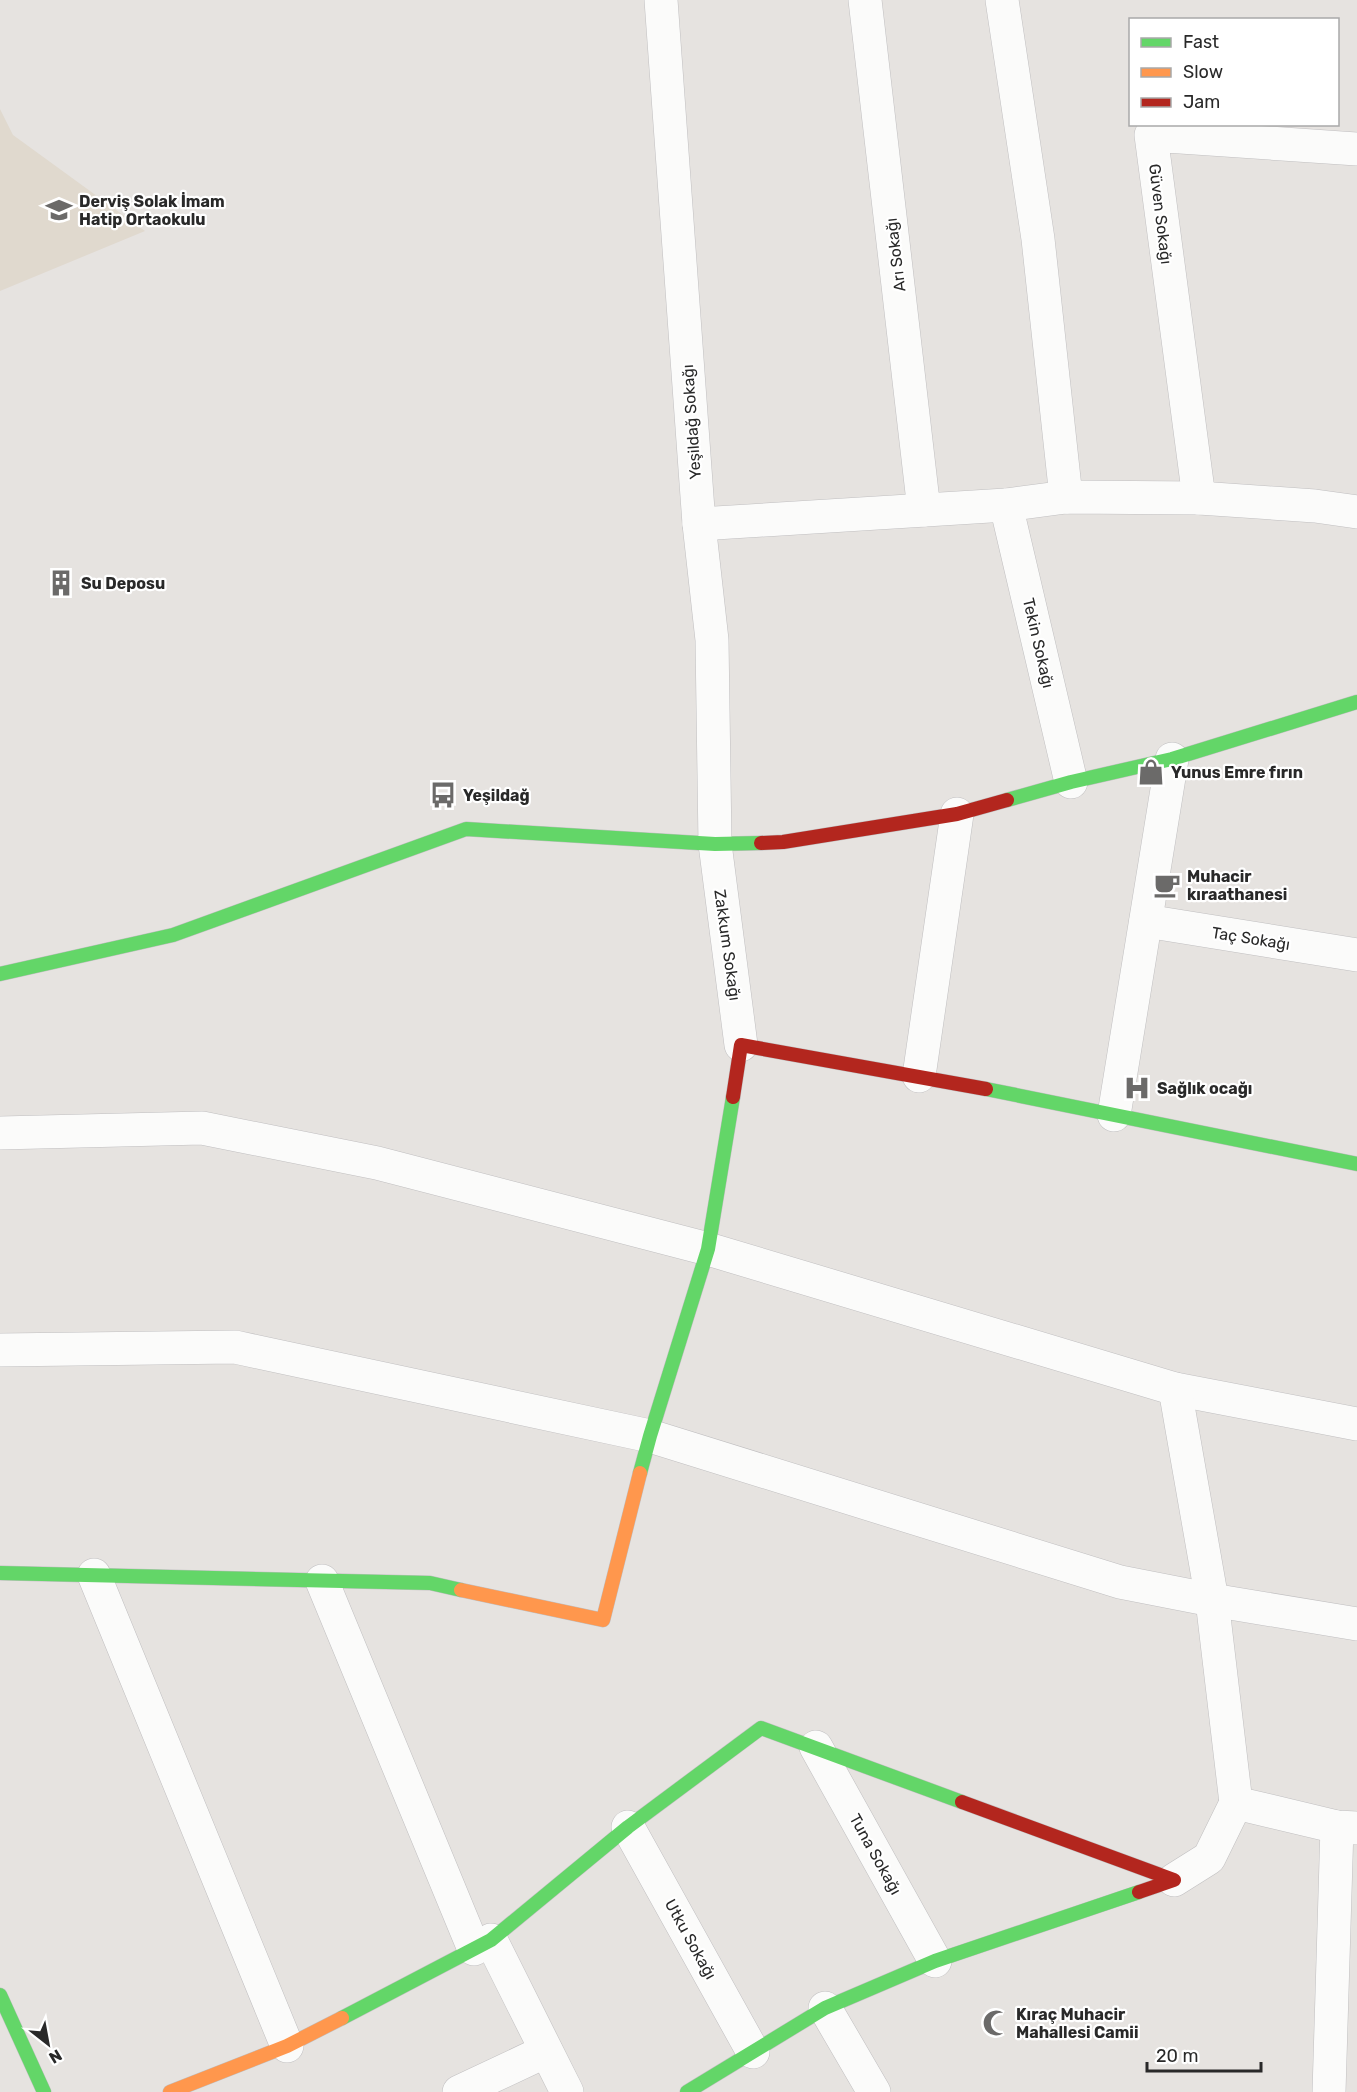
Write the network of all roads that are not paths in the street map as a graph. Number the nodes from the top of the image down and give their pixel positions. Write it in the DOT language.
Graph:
graph roads {
  1 [pos="661,0"];
  2 [pos="865,0"];
  3 [pos="1002,0"];
  4 [pos="1357,148"];
  5 [pos="1066,498"];
  6 [pos="1199,498"];
  7 [pos="1006,505"];
  8 [pos="924,510"];
  9 [pos="1357,512"];
  10 [pos="699,524"];
  11 [pos="1357,702"];
  12 [pos="1172,759"];
  13 [pos="1071,782"];
  14 [pos="957,814"];
  15 [pos="715,844"];
  16 [pos="1146,921"];
  17 [pos="1357,955"];
  18 [pos="0,974"];
  19 [pos="741,1045"];
  20 [pos="919,1076"];
  21 [pos="1114,1115"];
  22 [pos="0,1133"];
  23 [pos="1357,1164"];
  24 [pos="708,1249"];
  25 [pos="0,1350"];
  26 [pos="1175,1389"];
  27 [pos="1357,1424"];
  28 [pos="650,1436"];
  29 [pos="0,1573"];
  30 [pos="94,1575"];
  31 [pos="322,1581"];
  32 [pos="1212,1600"];
  33 [pos="1357,1624"];
  34 [pos="816,1747"];
  35 [pos="1236,1803"];
  36 [pos="628,1827"];
  37 [pos="1347,1827"];
  38 [pos="1174,1880"];
  39 [pos="482,1945"];
  40 [pos="936,1961"];
  41 [pos="0,1995"];
  42 [pos="825,2008"];
  43 [pos="287,2046"];
  44 [pos="546,2051"];
  45 [pos="753,2052"];
  46 [pos="44,2092"];
  47 [pos="170,2092"];
  48 [pos="459,2092"];
  49 [pos="567,2092"];
  50 [pos="687,2092"];
  51 [pos="874,2092"];
  52 [pos="1329,2092"];
  1 -- 10 [label="street, Yeşildağ Sokağı"];
  2 -- 8 [label="street, Arı Sokağı"];
  3 -- 5 [label="street"];
  4 -- 6 [label="street, Güven Sokağı"];
  5 -- 6 [label="street"];
  5 -- 7 [label="street"];
  6 -- 9 [label="street"];
  7 -- 8 [label="street"];
  7 -- 13 [label="street, Tekin Sokağı"];
  8 -- 10 [label="street"];
  10 -- 15 [label="street, Yeşildağ Sokağı"];
  11 -- 12 [label="street"];
  12 -- 13 [label="street"];
  12 -- 16 [label="street"];
  13 -- 14 [label="street"];
  14 -- 15 [label="street"];
  14 -- 20 [label="street"];
  15 -- 18 [label="street"];
  15 -- 19 [label="street, Zakkum Sokağı"];
  16 -- 17 [label="street, Taç Sokağı"];
  16 -- 21 [label="street"];
  19 -- 20 [label="street"];
  19 -- 24 [label="street"];
  20 -- 21 [label="street"];
  21 -- 23 [label="street"];
  22 -- 24 [label="street"];
  24 -- 26 [label="street"];
  24 -- 28 [label="street"];
  25 -- 28 [label="street"];
  26 -- 27 [label="street"];
  26 -- 32 [label="street"];
  28 -- 31 [label="street"];
  28 -- 32 [label="street"];
  29 -- 30 [label="street"];
  30 -- 31 [label="street"];
  30 -- 43 [label="street"];
  31 -- 39 [label="street"];
  32 -- 33 [label="street"];
  32 -- 35 [label="street"];
  34 -- 36 [label="street"];
  34 -- 38 [label="street"];
  34 -- 40 [label="street, Tuna Sokağı"];
  35 -- 37 [label="street"];
  35 -- 38 [label="street"];
  36 -- 39 [label="street"];
  36 -- 45 [label="street, Utku Sokağı"];
  37 -- 52 [label="street"];
  38 -- 40 [label="street"];
  39 -- 43 [label="street"];
  39 -- 44 [label="street"];
  40 -- 42 [label="street"];
  41 -- 46 [label="street"];
  42 -- 45 [label="street"];
  42 -- 51 [label="street"];
  43 -- 47 [label="street"];
  44 -- 48 [label="street"];
  44 -- 49 [label="street"];
  45 -- 50 [label="street"];
}
